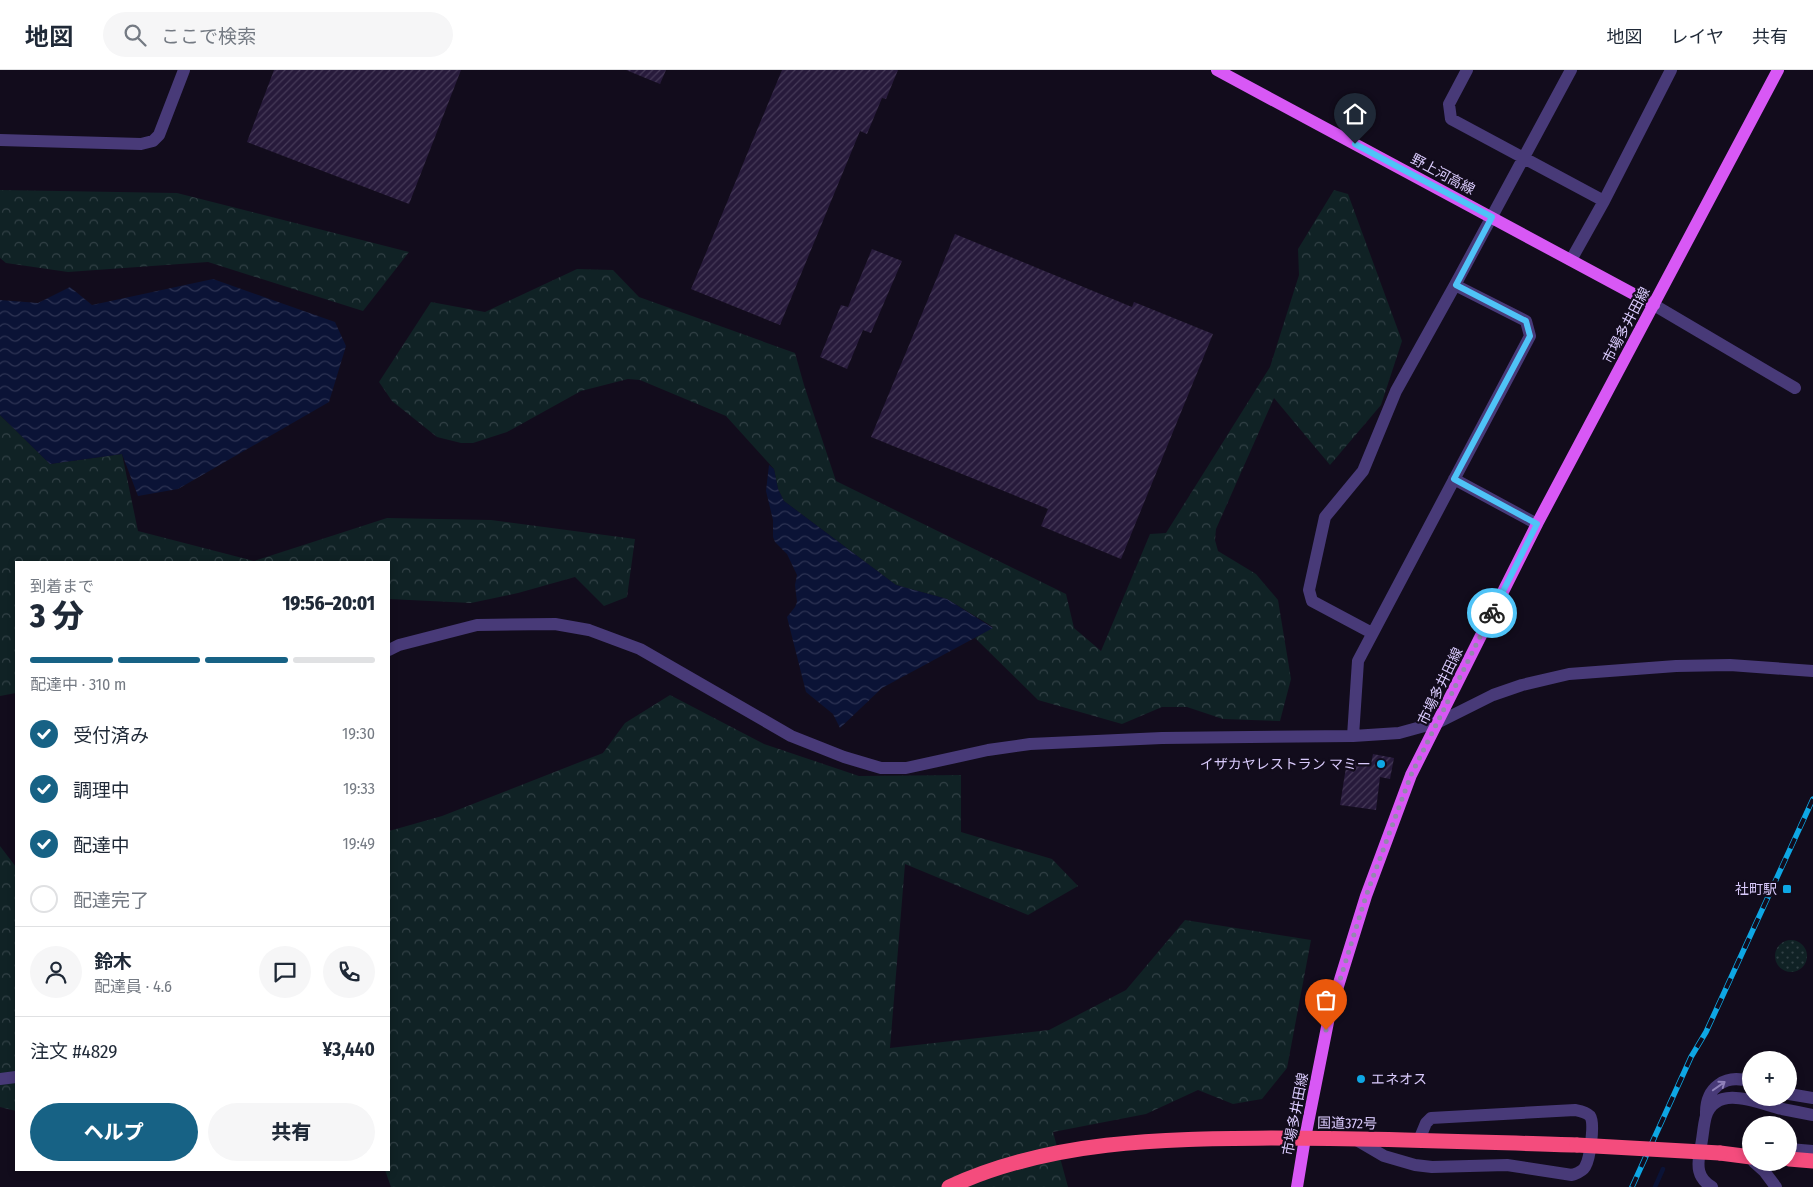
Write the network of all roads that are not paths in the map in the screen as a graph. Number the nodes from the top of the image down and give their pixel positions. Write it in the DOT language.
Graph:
graph roads {
  1 [pos="184,70"];
  2 [pos="1218,70"];
  3 [pos="1467,70"];
  4 [pos="1571,70"];
  5 [pos="1671,70"];
  6 [pos="1778,70"];
  7 [pos="0,140"];
  8 [pos="1524,158"];
  9 [pos="1604,201"];
  10 [pos="1492,217"];
  11 [pos="1571,260"];
  12 [pos="1456,285"];
  13 [pos="1654,305"];
  14 [pos="1795,388"];
  15 [pos="1454,479"];
  16 [pos="1537,524"];
  17 [pos="1372,633"];
  18 [pos="390,649"];
  19 [pos="1813,671"];
  20 [pos="1439,722"];
  21 [pos="1353,736"];
  22 [pos="15,1077"];
  23 [pos="0,1079"];
  24 [pos="1742,1079"];
  25 [pos="1797,1095"];
  26 [pos="1813,1098"];
  27 [pos="1706,1115"];
  28 [pos="1813,1115"];
  29 [pos="1305,1138"];
  30 [pos="1354,1139"];
  31 [pos="1418,1140"];
  32 [pos="1797,1150"];
  33 [pos="1813,1151"];
  34 [pos="1742,1157"];
  35 [pos="1797,1160"];
  36 [pos="1813,1161"];
  37 [pos="1764,1171"];
  38 [pos="1708,1186"];
  39 [pos="1776,1186"];
  40 [pos="948,1187"];
  41 [pos="1297,1187"];
  1 -- 7 [label="street"];
  2 -- 10 [label="main road, 野上河高線"];
  3 -- 8 [label="street"];
  4 -- 8 [label="street"];
  5 -- 9 [label="street"];
  6 -- 13 [label="main road, 市場多井田線"];
  8 -- 9 [label="street"];
  8 -- 10 [label="street"];
  9 -- 11 [label="street"];
  10 -- 11 [label="main road, 野上河高線"];
  10 -- 12 [label="street"];
  11 -- 13 [label="main road, 野上河高線"];
  12 -- 15 [label="street"];
  12 -- 17 [label="street"];
  13 -- 14 [label="street"];
  13 -- 16 [label="main road, 市場多井田線"];
  15 -- 16 [label="street"];
  15 -- 17 [label="street"];
  16 -- 20 [label="main road, 市場多井田線"];
  17 -- 21 [label="street"];
  18 -- 21 [label="street"];
  19 -- 20 [label="street"];
  20 -- 21 [label="street"];
  20 -- 29 [label="main road, 市場多井田線"];
  22 -- 23 [label="street"];
  27 -- 24 [label="street, one-way"];
  25 -- 26 [label="street"];
  27 -- 28 [label="street"];
  27 -- 38 [label="street"];
  29 -- 30 [label="highway, 国道372号"];
  29 -- 40 [label="highway, 国道372号"];
  29 -- 41 [label="main road, 市場多井田線"];
  30 -- 31 [label="highway, 国道372号"];
  30 -- 31 [label="street"];
  31 -- 34 [label="highway, 国道372号, bridge"];
  32 -- 33 [label="street"];
  35 -- 36 [label="highway"];
  37 -- 39 [label="street"];
}
